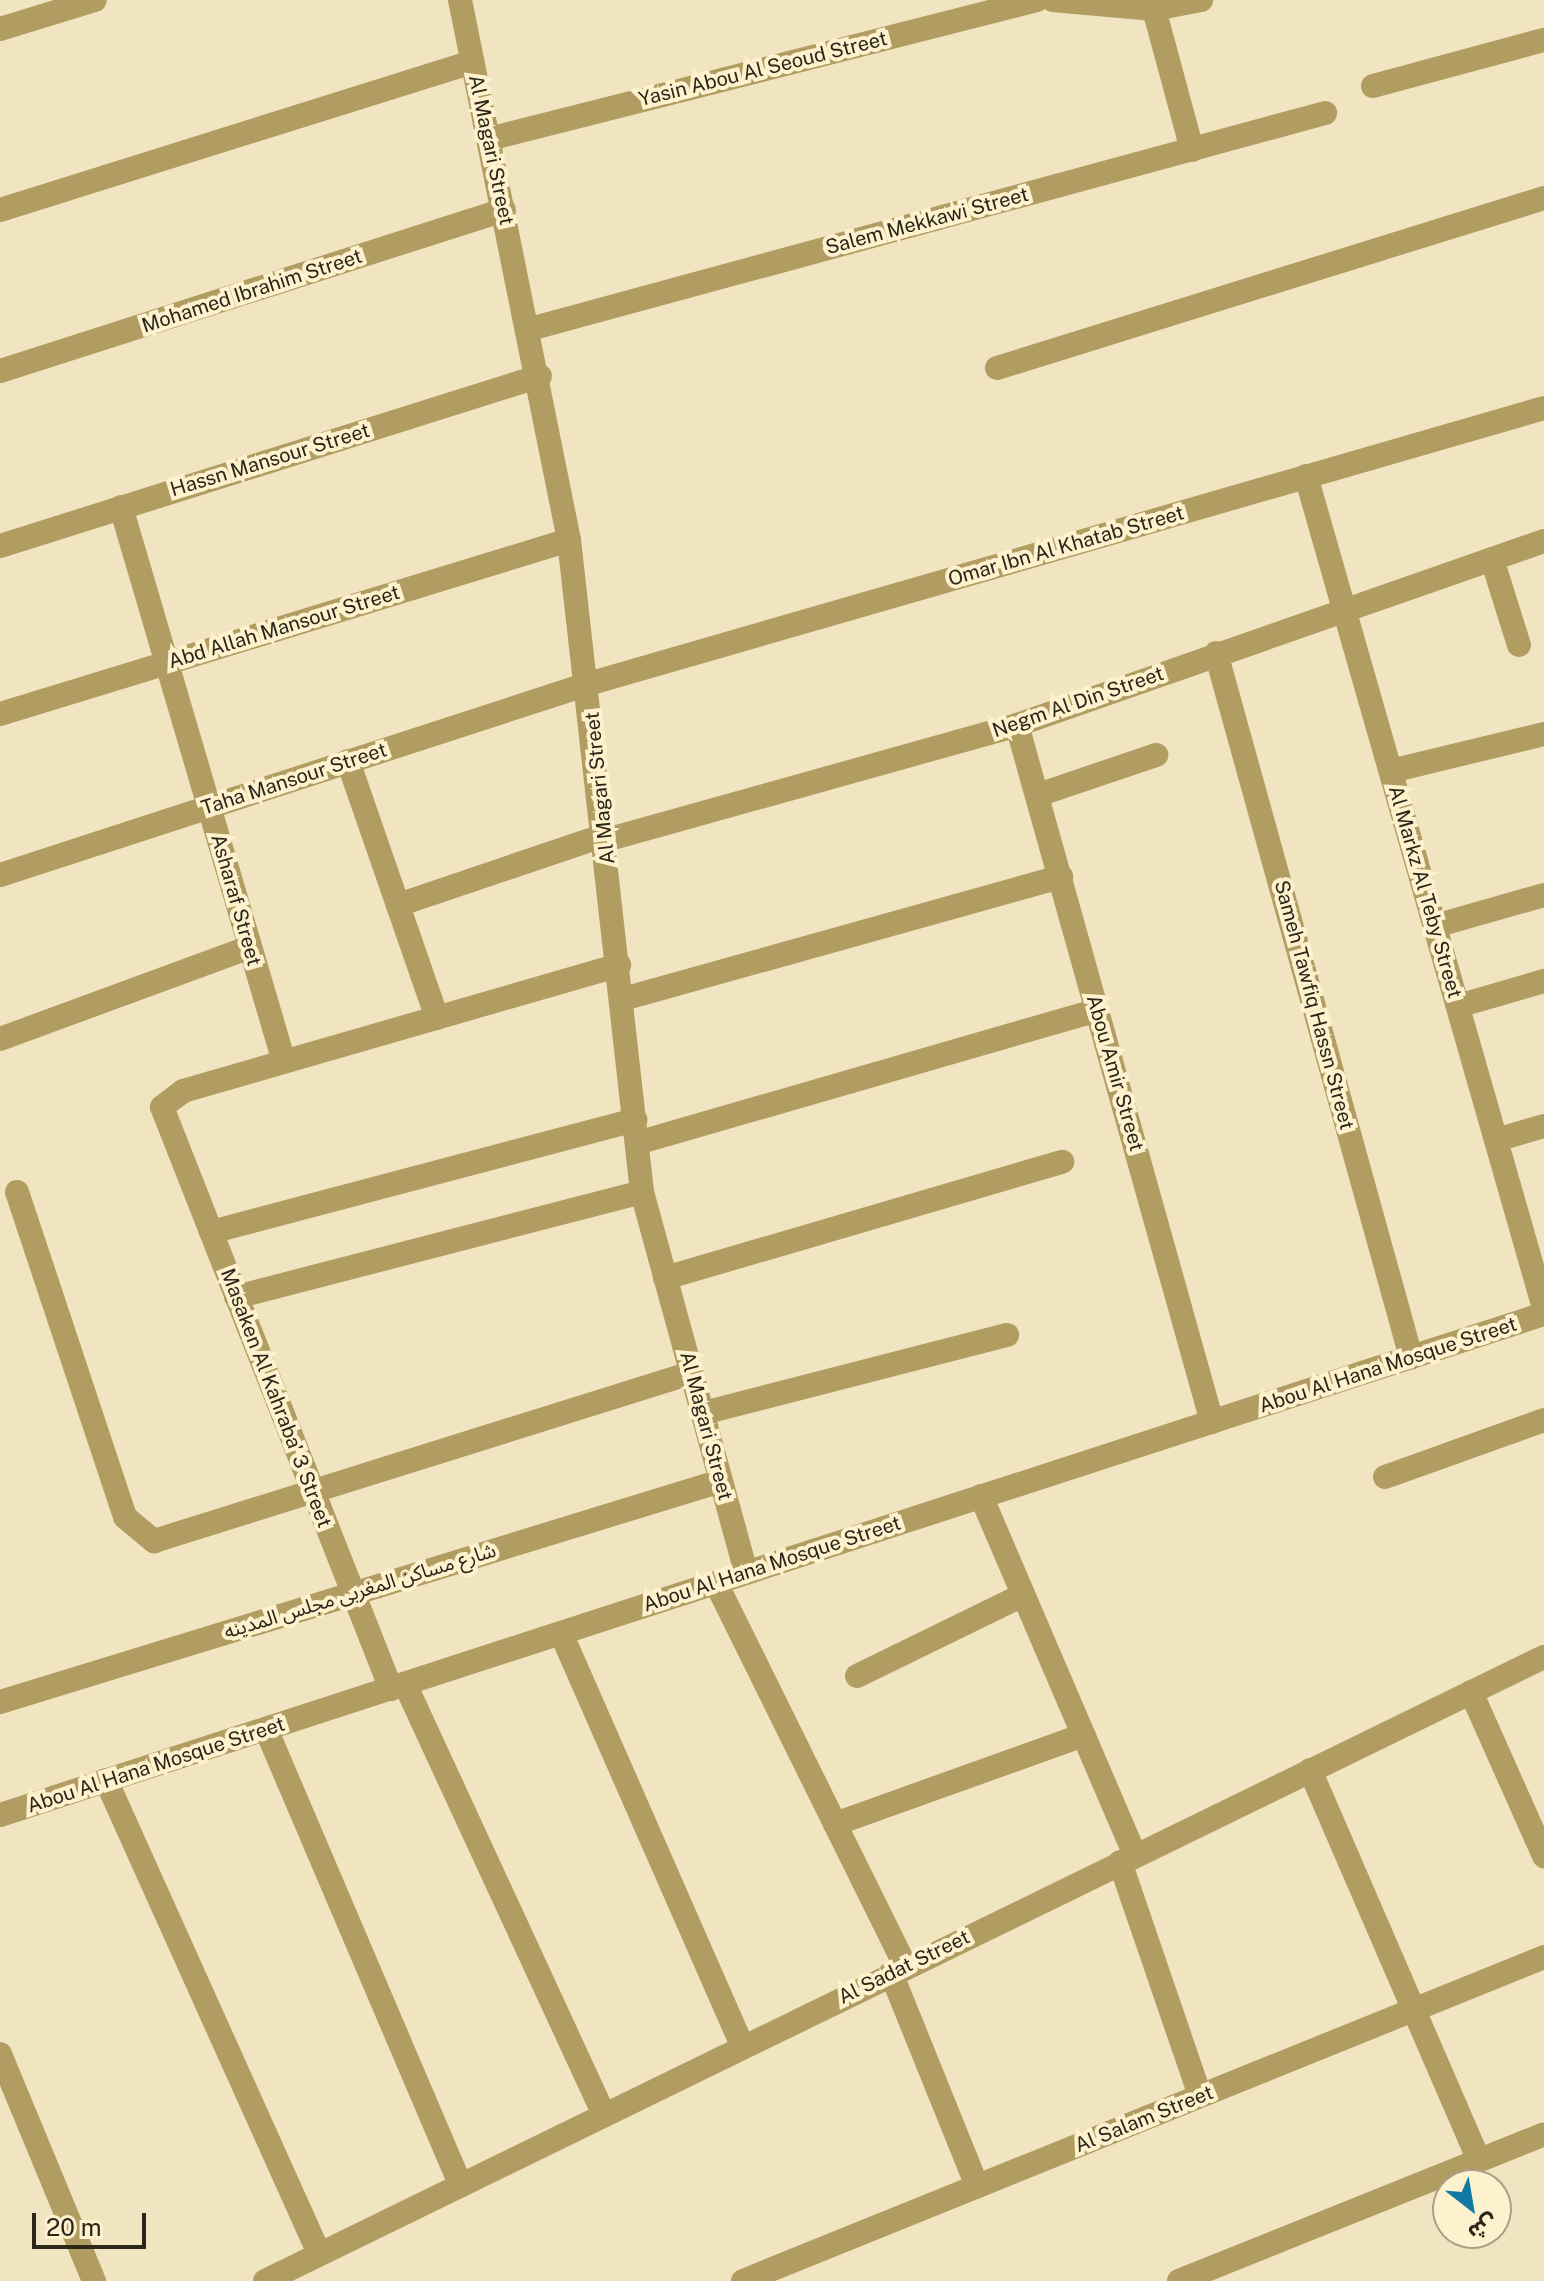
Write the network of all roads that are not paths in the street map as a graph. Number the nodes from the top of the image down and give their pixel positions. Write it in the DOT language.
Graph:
graph roads {
  1 [pos="95,0"];
  2 [pos="460,0"];
  3 [pos="1037,0"];
  4 [pos="1053,0"];
  5 [pos="1201,0"];
  6 [pos="1154,9"];
  7 [pos="0,29"];
  8 [pos="1544,40"];
  9 [pos="472,62"];
  10 [pos="1373,86"];
  11 [pos="1325,113"];
  12 [pos="489,139"];
  13 [pos="1192,150"];
  14 [pos="1544,198"];
  15 [pos="0,210"];
  16 [pos="504,210"];
  17 [pos="530,329"];
  18 [pos="997,368"];
  19 [pos="0,371"];
  20 [pos="540,376"];
  21 [pos="1544,408"];
  22 [pos="1306,476"];
  23 [pos="121,507"];
  24 [pos="569,540"];
  25 [pos="1544,541"];
  26 [pos="0,546"];
  27 [pos="1492,559"];
  28 [pos="1344,607"];
  29 [pos="1519,645"];
  30 [pos="1216,653"];
  31 [pos="167,663"];
  32 [pos="588,684"];
  33 [pos="0,714"];
  34 [pos="1017,725"];
  35 [pos="1544,734"];
  36 [pos="1156,755"];
  37 [pos="348,761"];
  38 [pos="1391,771"];
  39 [pos="1038,795"];
  40 [pos="209,807"];
  41 [pos="605,838"];
  42 [pos="0,875"];
  43 [pos="1061,877"];
  44 [pos="1544,895"];
  45 [pos="398,905"];
  46 [pos="1435,926"];
  47 [pos="250,947"];
  48 [pos="619,965"];
  49 [pos="1544,981"];
  50 [pos="623,999"];
  51 [pos="1458,1006"];
  52 [pos="1097,1010"];
  53 [pos="437,1018"];
  54 [pos="0,1039"];
  55 [pos="284,1062"];
  56 [pos="1544,1126"];
  57 [pos="636,1131"];
  58 [pos="1496,1140"];
  59 [pos="1062,1162"];
  60 [pos="17,1192"];
  61 [pos="642,1192"];
  62 [pos="211,1232"];
  63 [pos="665,1278"];
  64 [pos="236,1297"];
  65 [pos="1544,1308"];
  66 [pos="1544,1314"];
  67 [pos="1007,1335"];
  68 [pos="1411,1357"];
  69 [pos="691,1373"];
  70 [pos="703,1413"];
  71 [pos="1544,1420"];
  72 [pos="1212,1422"];
  73 [pos="1385,1477"];
  74 [pos="721,1481"];
  75 [pos="313,1492"];
  76 [pos="981,1496"];
  77 [pos="746,1573"];
  78 [pos="716,1583"];
  79 [pos="353,1593"];
  80 [pos="1023,1595"];
  81 [pos="561,1633"];
  82 [pos="1544,1657"];
  83 [pos="857,1676"];
  84 [pos="398,1686"];
  85 [pos="1471,1692"];
  86 [pos="0,1702"];
  87 [pos="266,1729"];
  88 [pos="1084,1735"];
  89 [pos="1310,1770"];
  90 [pos="106,1780"];
  91 [pos="0,1815"];
  92 [pos="835,1824"];
  93 [pos="1544,1856"];
  94 [pos="1128,1858"];
  95 [pos="1544,1957"];
  96 [pos="898,1970"];
  97 [pos="1414,2010"];
  98 [pos="742,2045"];
  99 [pos="0,2054"];
  100 [pos="1200,2096"];
  101 [pos="603,2113"];
  102 [pos="1544,2134"];
  103 [pos="1479,2160"];
  104 [pos="459,2182"];
  105 [pos="977,2186"];
  106 [pos="318,2251"];
  107 [pos="94,2281"];
  108 [pos="265,2281"];
  109 [pos="743,2281"];
  110 [pos="1179,2281"];
  1 -- 7 [label="street"];
  2 -- 9 [label="street, Al Magari Street"];
  3 -- 12 [label="street, Yasin Abou Al Seoud Street"];
  4 -- 6 [label="street"];
  5 -- 6 [label="street"];
  6 -- 13 [label="street"];
  8 -- 10 [label="street"];
  9 -- 12 [label="street, Al Magari Street"];
  9 -- 15 [label="street"];
  11 -- 13 [label="street, Salem Mekkawi Street"];
  12 -- 16 [label="street, Al Magari Street"];
  13 -- 17 [label="street, Salem Mekkawi Street"];
  14 -- 18 [label="street"];
  16 -- 17 [label="street, Al Magari Street"];
  16 -- 19 [label="street, Mohamed Ibrahim Street"];
  17 -- 20 [label="street, Al Magari Street"];
  20 -- 23 [label="street, Hassn Mansour Street"];
  20 -- 24 [label="street, Al Magari Street"];
  21 -- 22 [label="street, Omar Ibn Al Khatab Street"];
  22 -- 28 [label="street, Al Markz Al Teby Street"];
  22 -- 32 [label="street, Omar Ibn Al Khatab Street"];
  23 -- 26 [label="street, Hassn Mansour Street"];
  23 -- 31 [label="street, Asharaf Street"];
  24 -- 31 [label="street, Abd Allah Mansour Street"];
  24 -- 32 [label="street, Al Magari Street"];
  25 -- 27 [label="street, Negm Al Din Street"];
  27 -- 28 [label="street, Negm Al Din Street"];
  27 -- 29 [label="street"];
  28 -- 30 [label="street, Negm Al Din Street"];
  28 -- 38 [label="street, Al Markz Al Teby Street"];
  30 -- 34 [label="street, Negm Al Din Street"];
  30 -- 68 [label="street, Sameh Tawfiq Hassn Street"];
  31 -- 33 [label="street, Abd Allah Mansour Street"];
  31 -- 40 [label="street, Asharaf Street"];
  32 -- 37 [label="street, Taha Mansour Street"];
  32 -- 41 [label="street, Al Magari Street"];
  34 -- 39 [label="street, Abou Amir Street"];
  34 -- 41 [label="street, Negm Al Din Street"];
  35 -- 38 [label="street"];
  36 -- 39 [label="street"];
  37 -- 40 [label="street, Taha Mansour Street"];
  37 -- 45 [label="street"];
  38 -- 46 [label="street, Al Markz Al Teby Street"];
  39 -- 43 [label="street, Abou Amir Street"];
  40 -- 42 [label="street, Taha Mansour Street"];
  40 -- 47 [label="street, Asharaf Street"];
  41 -- 45 [label="street, Negm Al Din Street"];
  41 -- 48 [label="street, Al Magari Street"];
  43 -- 50 [label="street"];
  43 -- 52 [label="street, Abou Amir Street"];
  44 -- 46 [label="street"];
  45 -- 53 [label="street"];
  46 -- 51 [label="street, Al Markz Al Teby Street"];
  47 -- 54 [label="street"];
  47 -- 55 [label="street, Asharaf Street"];
  48 -- 50 [label="street, Al Magari Street"];
  48 -- 53 [label="street"];
  49 -- 51 [label="street"];
  50 -- 57 [label="street, Al Magari Street"];
  51 -- 58 [label="street, Al Markz Al Teby Street"];
  52 -- 57 [label="street"];
  52 -- 72 [label="street, Abou Amir Street"];
  53 -- 55 [label="street"];
  55 -- 62 [label="street, Masaken Al Kahraba' 3 Street"];
  56 -- 58 [label="street"];
  57 -- 61 [label="street, Al Magari Street"];
  57 -- 62 [label="street"];
  58 -- 65 [label="street, Al Markz Al Teby Street"];
  59 -- 63 [label="street"];
  60 -- 75 [label="street"];
  61 -- 63 [label="street, Al Magari Street"];
  61 -- 64 [label="street"];
  62 -- 64 [label="street, Masaken Al Kahraba' 3 Street"];
  63 -- 69 [label="street, Al Magari Street"];
  64 -- 75 [label="street, Masaken Al Kahraba' 3 Street"];
  66 -- 68 [label="street, Abou Al Hana Mosque Street"];
  67 -- 70 [label="street"];
  68 -- 72 [label="street, Abou Al Hana Mosque Street"];
  69 -- 70 [label="street, Al Magari Street"];
  69 -- 75 [label="street"];
  70 -- 74 [label="street, Al Magari Street"];
  71 -- 73 [label="street"];
  72 -- 76 [label="street, Abou Al Hana Mosque Street"];
  74 -- 77 [label="street, Al Magari Street"];
  74 -- 79 [label="street, شارع مساكن المغربى مجلس المدينه"];
  75 -- 79 [label="street, Masaken Al Kahraba' 3 Street"];
  76 -- 77 [label="street, Abou Al Hana Mosque Street"];
  76 -- 80 [label="street"];
  77 -- 78 [label="street, Abou Al Hana Mosque Street"];
  78 -- 81 [label="street, Abou Al Hana Mosque Street"];
  78 -- 92 [label="street"];
  79 -- 84 [label="street, Masaken Al Kahraba' 3 Street"];
  79 -- 86 [label="street, شارع مساكن المغربى مجلس المدينه"];
  80 -- 83 [label="street"];
  80 -- 88 [label="street"];
  81 -- 84 [label="street, Abou Al Hana Mosque Street"];
  81 -- 98 [label="street"];
  82 -- 85 [label="street, Al Sadat Street"];
  84 -- 87 [label="street, Abou Al Hana Mosque Street"];
  84 -- 101 [label="street, Masaken Al Kahraba' 3 Street"];
  85 -- 89 [label="street, Al Sadat Street"];
  85 -- 93 [label="street"];
  87 -- 90 [label="street, Abou Al Hana Mosque Street"];
  87 -- 104 [label="street"];
  88 -- 92 [label="street"];
  88 -- 94 [label="street"];
  89 -- 94 [label="street, Al Sadat Street"];
  89 -- 97 [label="street"];
  90 -- 91 [label="street, Abou Al Hana Mosque Street"];
  90 -- 106 [label="street"];
  92 -- 96 [label="street"];
  94 -- 96 [label="street, Al Sadat Street"];
  94 -- 100 [label="street"];
  95 -- 97 [label="street, Al Salam Street"];
  96 -- 98 [label="street, Al Sadat Street"];
  96 -- 105 [label="street"];
  97 -- 100 [label="street, Al Salam Street"];
  97 -- 103 [label="street"];
  98 -- 101 [label="street, Al Sadat Street"];
  99 -- 107 [label="street"];
  100 -- 105 [label="street, Al Salam Street"];
  101 -- 104 [label="street, Al Sadat Street"];
  102 -- 103 [label="street"];
  103 -- 110 [label="street"];
  104 -- 106 [label="street, Al Sadat Street"];
  105 -- 109 [label="street, Al Salam Street"];
  106 -- 108 [label="street, Al Sadat Street"];
}
